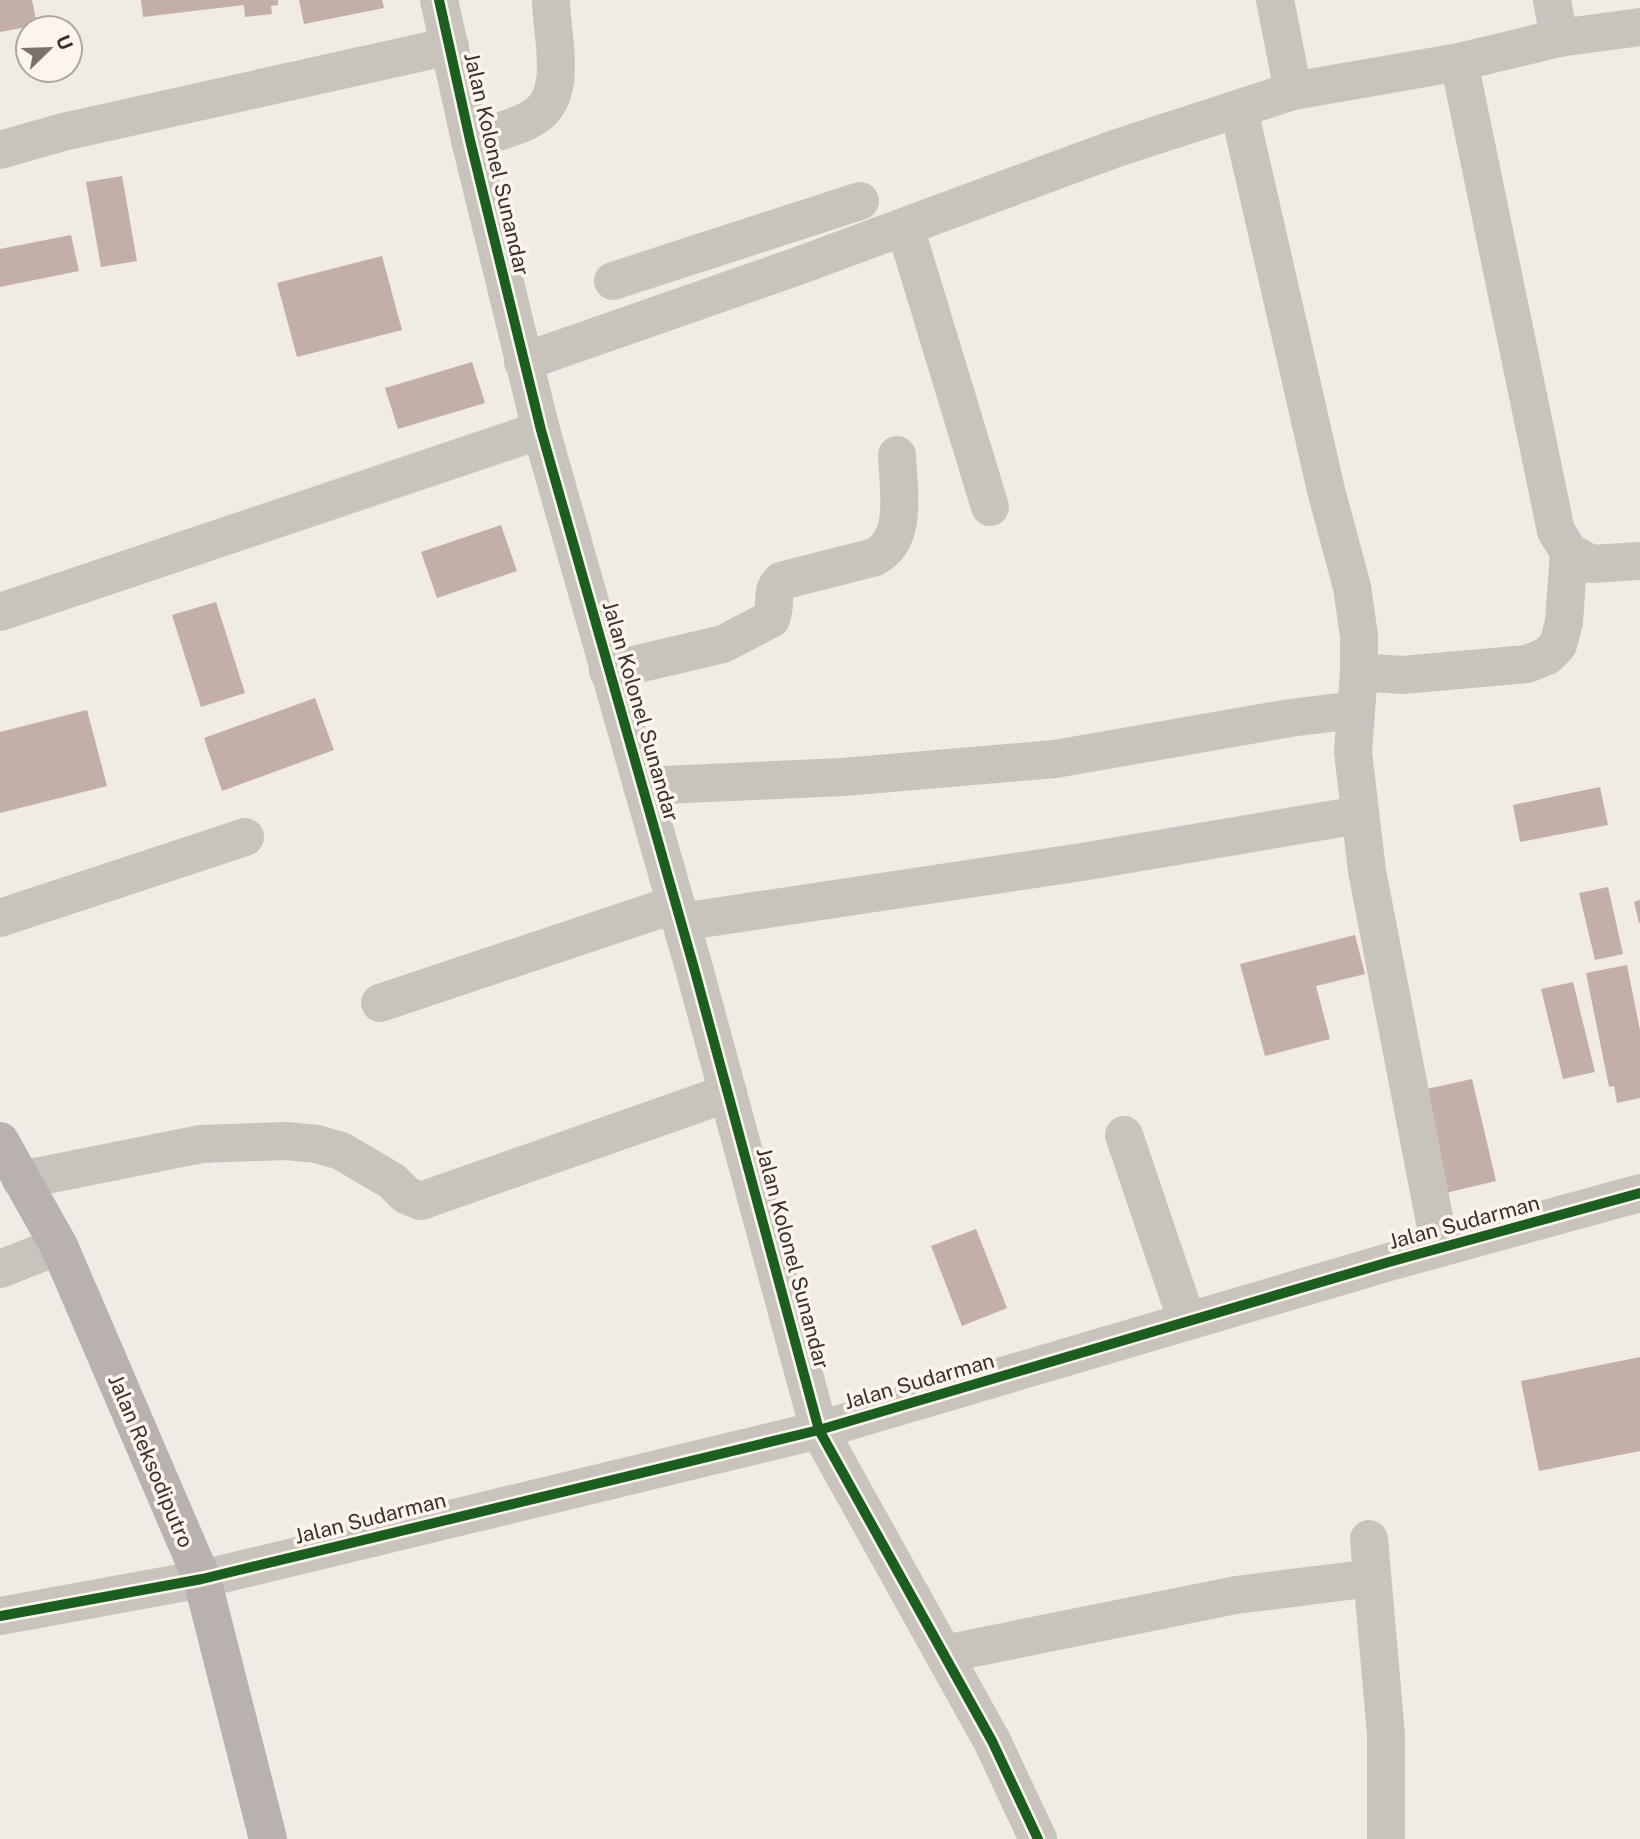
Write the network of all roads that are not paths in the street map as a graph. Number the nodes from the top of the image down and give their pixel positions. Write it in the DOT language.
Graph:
graph roads {
  1 [pos="439,0"];
  2 [pos="551,0"];
  3 [pos="1275,0"];
  4 [pos="1552,0"];
  5 [pos="1640,27"];
  6 [pos="1559,38"];
  7 [pos="450,46"];
  8 [pos="1459,62"];
  9 [pos="1293,91"];
  10 [pos="1239,110"];
  11 [pos="470,140"];
  12 [pos="0,150"];
  13 [pos="860,201"];
  14 [pos="806,218"];
  15 [pos="905,227"];
  16 [pos="821,258"];
  17 [pos="613,281"];
  18 [pos="523,362"];
  19 [pos="541,430"];
  20 [pos="897,455"];
  21 [pos="989,507"];
  22 [pos="1569,552"];
  23 [pos="1640,561"];
  24 [pos="0,612"];
  25 [pos="608,671"];
  26 [pos="1359,672"];
  27 [pos="1354,710"];
  28 [pos="642,786"];
  29 [pos="1359,815"];
  30 [pos="245,837"];
  31 [pos="678,913"];
  32 [pos="0,918"];
  33 [pos="380,1003"];
  34 [pos="728,1093"];
  35 [pos="1124,1135"];
  36 [pos="0,1142"];
  37 [pos="22,1180"];
  38 [pos="1640,1193"];
  39 [pos="59,1246"];
  40 [pos="1440,1248"];
  41 [pos="0,1269"];
  42 [pos="1187,1321"];
  43 [pos="819,1430"];
  44 [pos="1369,1539"];
  45 [pos="1372,1578"];
  46 [pos="204,1586"];
  47 [pos="0,1616"];
  48 [pos="944,1654"];
  49 [pos="268,1839"];
  50 [pos="1038,1839"];
  51 [pos="1386,1839"];
  1 -- 7 [label="street, Jalan Kolonel Sunandar"];
  2 -- 11 [label="street"];
  3 -- 9 [label="street"];
  4 -- 6 [label="street"];
  5 -- 6 [label="street"];
  6 -- 8 [label="street"];
  7 -- 11 [label="street, Jalan Kolonel Sunandar"];
  7 -- 12 [label="street"];
  8 -- 9 [label="street"];
  8 -- 22 [label="street"];
  9 -- 10 [label="street"];
  10 -- 15 [label="street"];
  10 -- 26 [label="street"];
  11 -- 18 [label="street, Jalan Kolonel Sunandar"];
  13 -- 14 [label="street"];
  14 -- 16 [label="street"];
  14 -- 17 [label="street"];
  15 -- 16 [label="street"];
  15 -- 21 [label="street"];
  16 -- 18 [label="street"];
  18 -- 19 [label="street, Jalan Kolonel Sunandar"];
  19 -- 24 [label="street"];
  19 -- 25 [label="street, Jalan Kolonel Sunandar"];
  20 -- 25 [label="street"];
  22 -- 23 [label="street"];
  22 -- 26 [label="street"];
  25 -- 28 [label="street, Jalan Kolonel Sunandar"];
  26 -- 27 [label="street"];
  27 -- 28 [label="street"];
  27 -- 29 [label="street"];
  28 -- 31 [label="street, Jalan Kolonel Sunandar"];
  29 -- 31 [label="street"];
  29 -- 40 [label="street"];
  30 -- 32 [label="street"];
  31 -- 33 [label="street"];
  31 -- 34 [label="street, Jalan Kolonel Sunandar"];
  34 -- 37 [label="street"];
  34 -- 43 [label="street, Jalan Kolonel Sunandar"];
  35 -- 42 [label="street"];
  36 -- 37 [label="main road, Jalan Reksodiputro"];
  37 -- 39 [label="main road, Jalan Reksodiputro"];
  38 -- 40 [label="street, Jalan Sudarman"];
  39 -- 41 [label="street"];
  39 -- 46 [label="main road, Jalan Reksodiputro"];
  40 -- 42 [label="street, Jalan Sudarman"];
  42 -- 43 [label="street, Jalan Sudarman"];
  43 -- 46 [label="street, Jalan Sudarman"];
  43 -- 48 [label="street, Jalan Kolonel Sunandar"];
  44 -- 45 [label="street"];
  45 -- 48 [label="street"];
  45 -- 51 [label="street"];
  46 -- 47 [label="street, Jalan Sudarman"];
  46 -- 49 [label="main road, Jalan Reksodiputro"];
  48 -- 50 [label="street, Jalan Kolonel Sunandar"];
}
